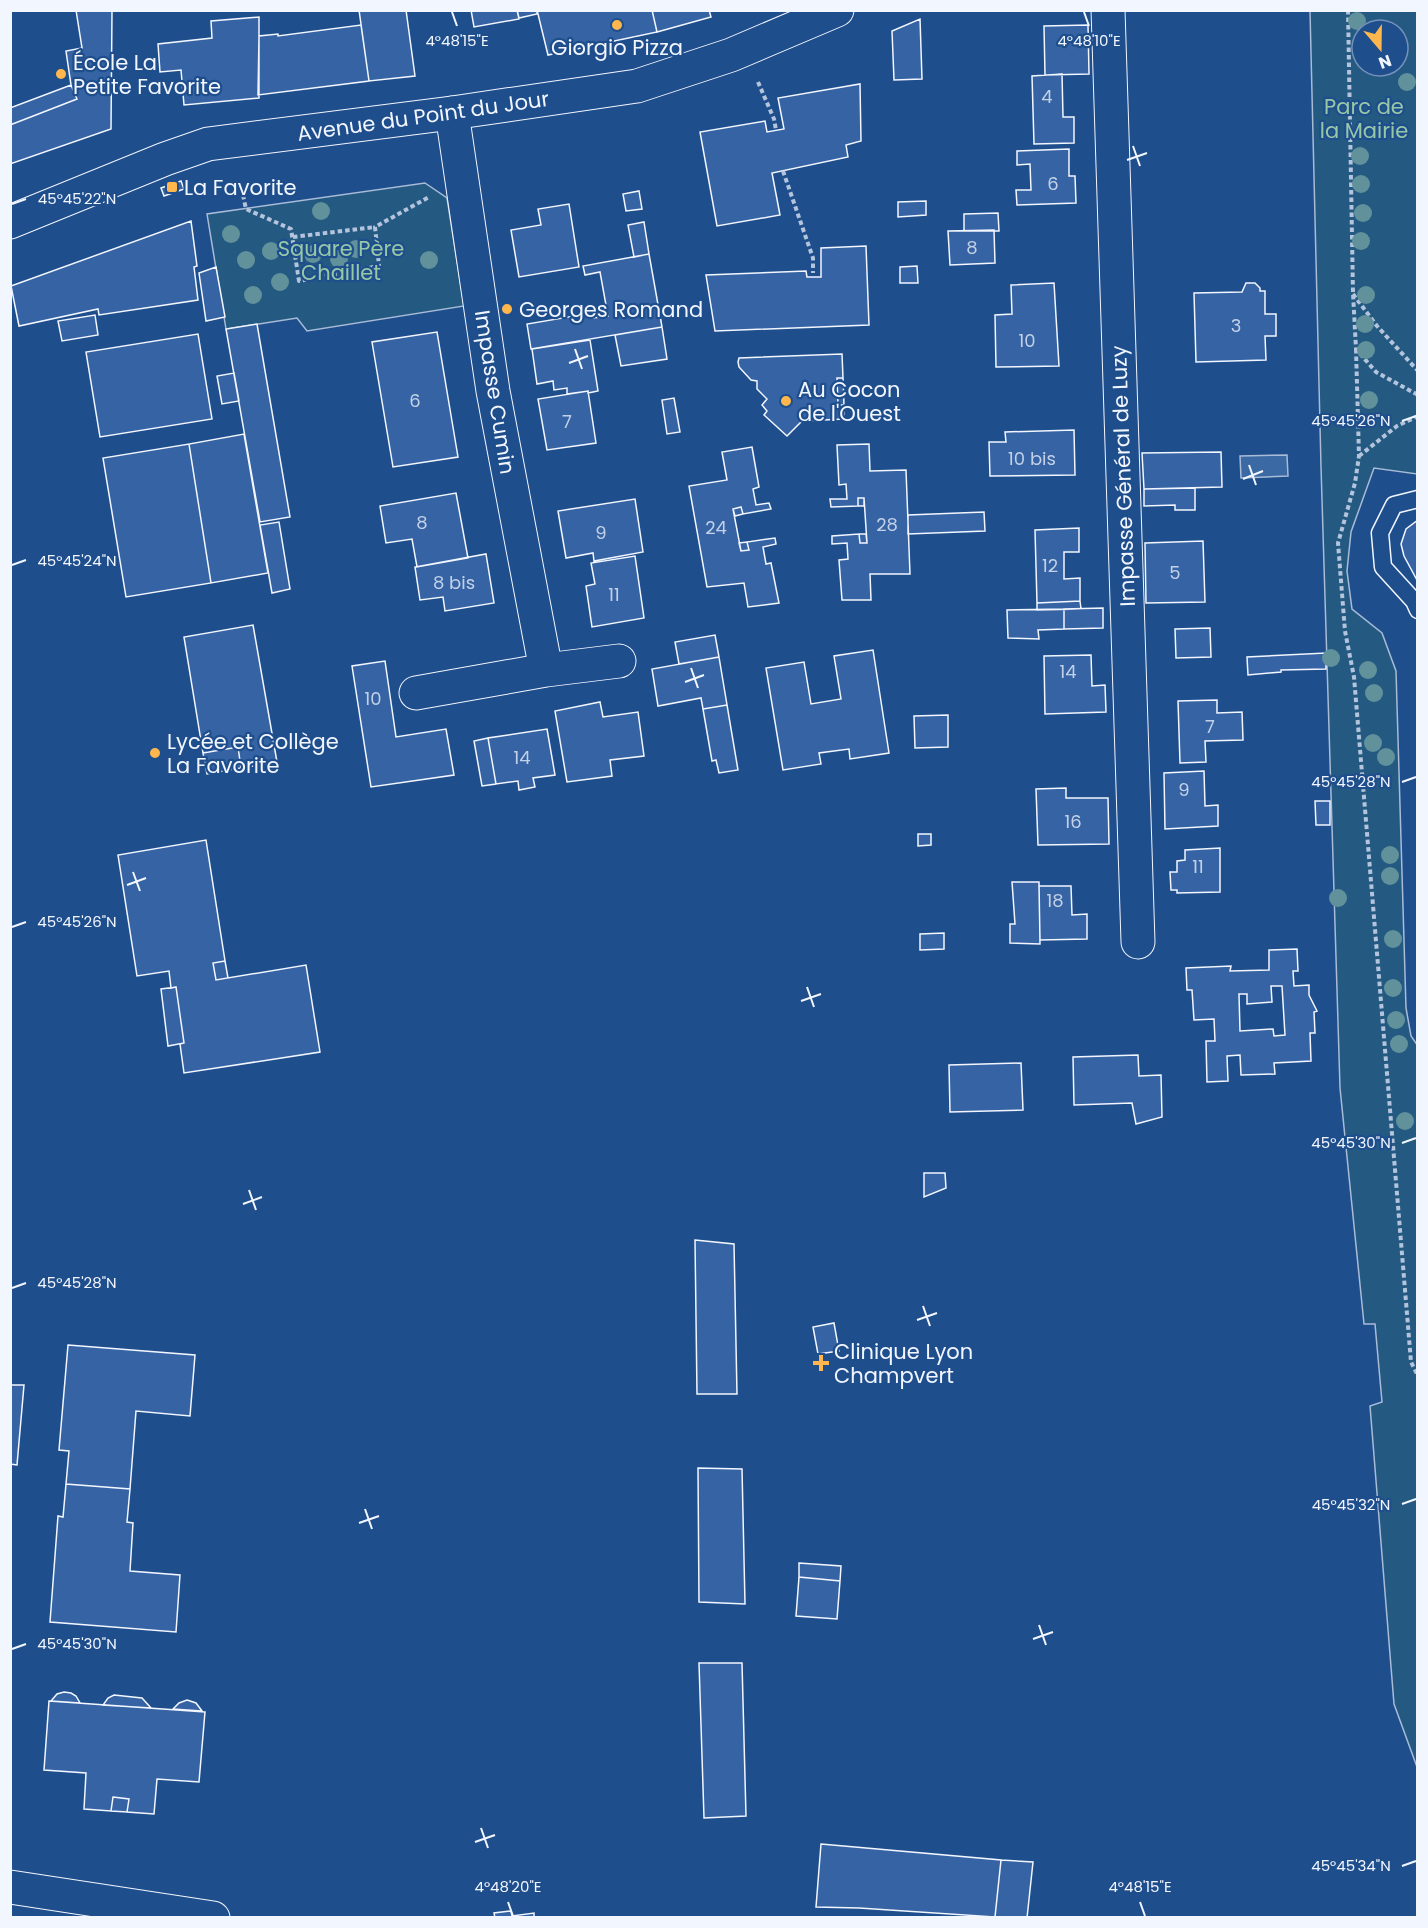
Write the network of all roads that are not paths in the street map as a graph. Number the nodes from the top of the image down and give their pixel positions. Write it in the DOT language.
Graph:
graph roads {
  1 [pos="837,10"];
  2 [pos="1108,10"];
  3 [pos="452,113"];
  4 [pos="10,222"];
  5 [pos="1418,500"];
  6 [pos="1418,610"];
  7 [pos="619,661"];
  8 [pos="546,670"];
  9 [pos="416,693"];
  10 [pos="1138,942"];
  11 [pos="10,1887"];
  12 [pos="213,1917"];
  1 -- 3 [label="street, Avenue du Point du Jour"];
  2 -- 10 [label="street, Impasse Général de Luzy"];
  3 -- 4 [label="street, Avenue du Point du Jour"];
  3 -- 8 [label="street, Impasse Cumin"];
  5 -- 6 [label="lane"];
  7 -- 8 [label="street"];
  8 -- 9 [label="street"];
  11 -- 12 [label="street"];
}
